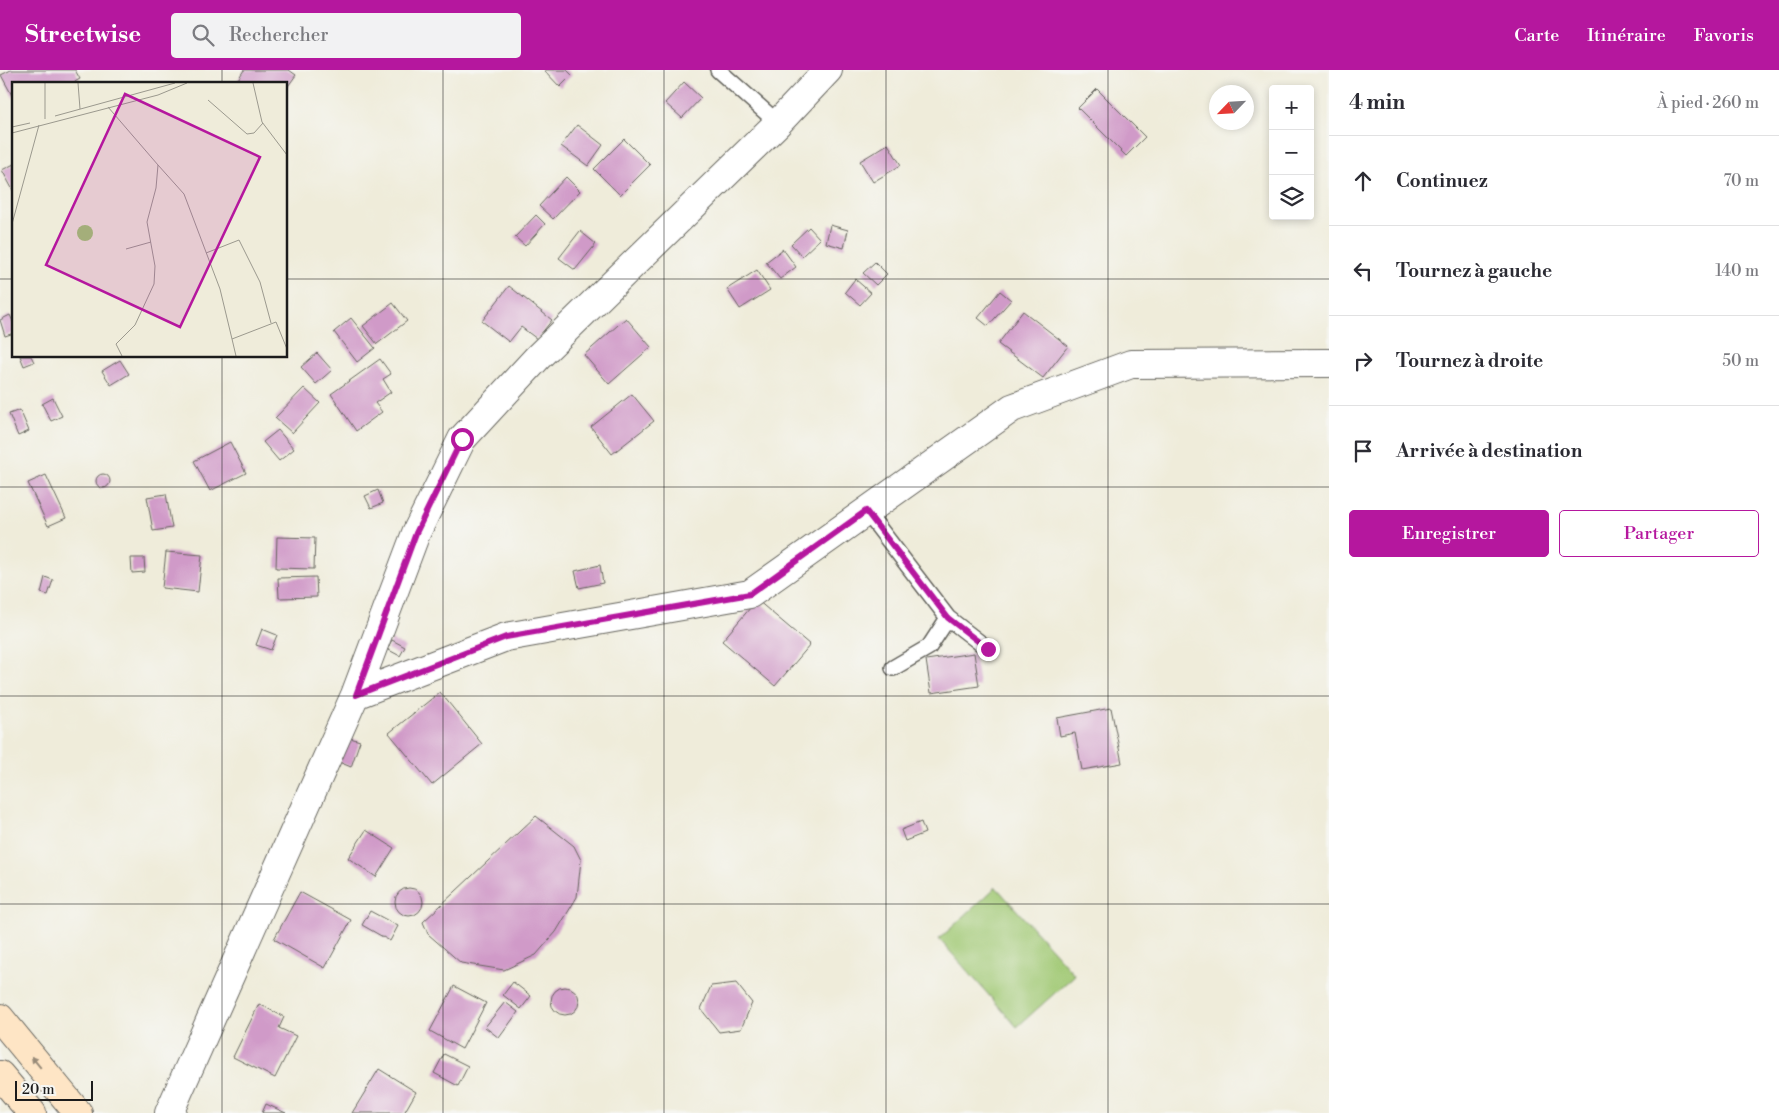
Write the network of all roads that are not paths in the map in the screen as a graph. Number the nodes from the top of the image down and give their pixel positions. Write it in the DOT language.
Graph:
graph roads {
  1 [pos="718,70"];
  2 [pos="828,70"];
  3 [pos="778,123"];
  4 [pos="1329,363"];
  5 [pos="866,511"];
  6 [pos="948,618"];
  7 [pos="988,649"];
  8 [pos="893,668"];
  9 [pos="356,695"];
  10 [pos="0,1018"];
  11 [pos="0,1075"];
  12 [pos="32,1113"];
  13 [pos="78,1113"];
  14 [pos="169,1113"];
  1 -- 3 [label="lane"];
  2 -- 3 [label="street"];
  3 -- 9 [label="street"];
  4 -- 5 [label="street"];
  5 -- 6 [label="lane"];
  5 -- 9 [label="street"];
  6 -- 7 [label="lane"];
  6 -- 8 [label="lane"];
  9 -- 14 [label="street"];
  13 -- 10 [label="main road, one-way"];
  11 -- 12 [label="main road"];
}
